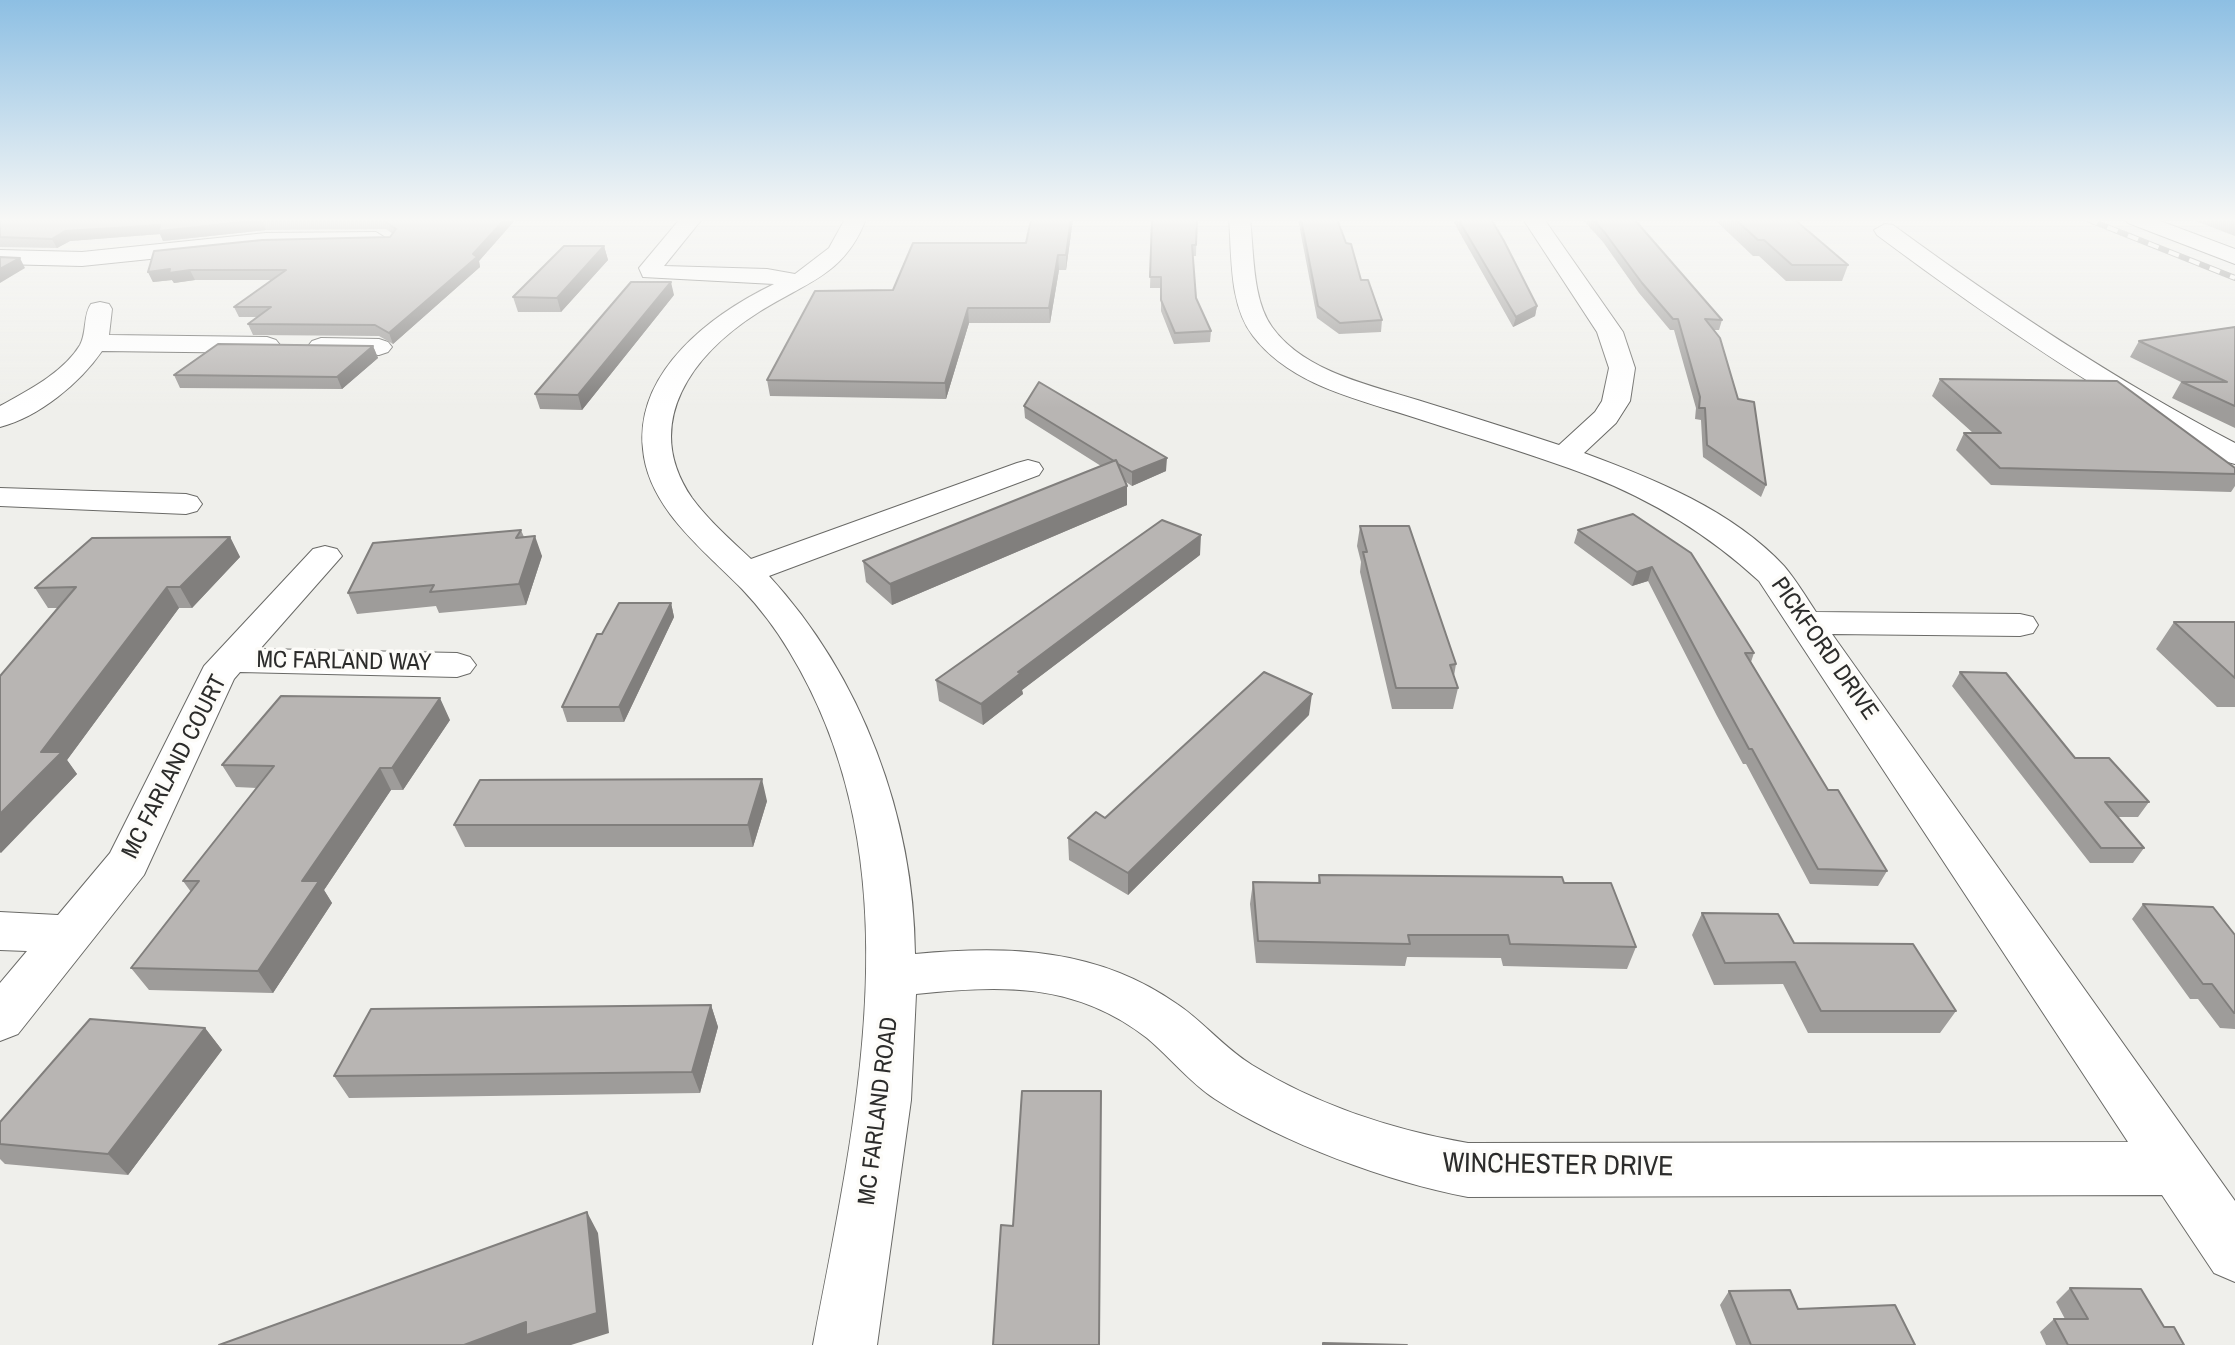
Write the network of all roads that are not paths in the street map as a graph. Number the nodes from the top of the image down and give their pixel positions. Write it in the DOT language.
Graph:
graph roads {
  1 [pos="796,282"];
  2 [pos="1249,282"];
  3 [pos="1576,282"];
  4 [pos="1955,282"];
  5 [pos="100,309"];
  6 [pos="94,343"];
  7 [pos="379,347"];
  8 [pos="0,418"];
  9 [pos="2235,455"];
  10 [pos="1562,458"];
  11 [pos="1028,469"];
  12 [pos="0,497"];
  13 [pos="186,504"];
  14 [pos="325,556"];
  15 [pos="746,573"];
  16 [pos="1808,623"];
  17 [pos="2020,625"];
  18 [pos="231,660"];
  19 [pos="457,665"];
  20 [pos="0,931"];
  21 [pos="70,934"];
  22 [pos="893,976"];
  23 [pos="0,1019"];
  24 [pos="2178,1168"];
  25 [pos="2235,1252"];
  26 [pos="845,1345"];
  1 -- 15 [label="street, MC FARLAND ROAD"];
  2 -- 10 [label="street, PICKFORD DRIVE"];
  3 -- 10 [label="street"];
  4 -- 9 [label="street"];
  5 -- 6 [label="street"];
  6 -- 7 [label="street"];
  6 -- 8 [label="street"];
  10 -- 16 [label="street, PICKFORD DRIVE"];
  11 -- 15 [label="street"];
  12 -- 13 [label="street"];
  14 -- 18 [label="street, MC FARLAND COURT"];
  15 -- 22 [label="street, MC FARLAND ROAD"];
  16 -- 17 [label="street"];
  16 -- 24 [label="street, PICKFORD DRIVE"];
  18 -- 19 [label="street, MC FARLAND WAY"];
  18 -- 21 [label="street, MC FARLAND COURT"];
  20 -- 21 [label="street"];
  21 -- 23 [label="street, MC FARLAND COURT"];
  22 -- 24 [label="street, WINCHESTER DRIVE"];
  22 -- 26 [label="street, MC FARLAND ROAD"];
  24 -- 25 [label="street, PICKFORD DRIVE"];
}
